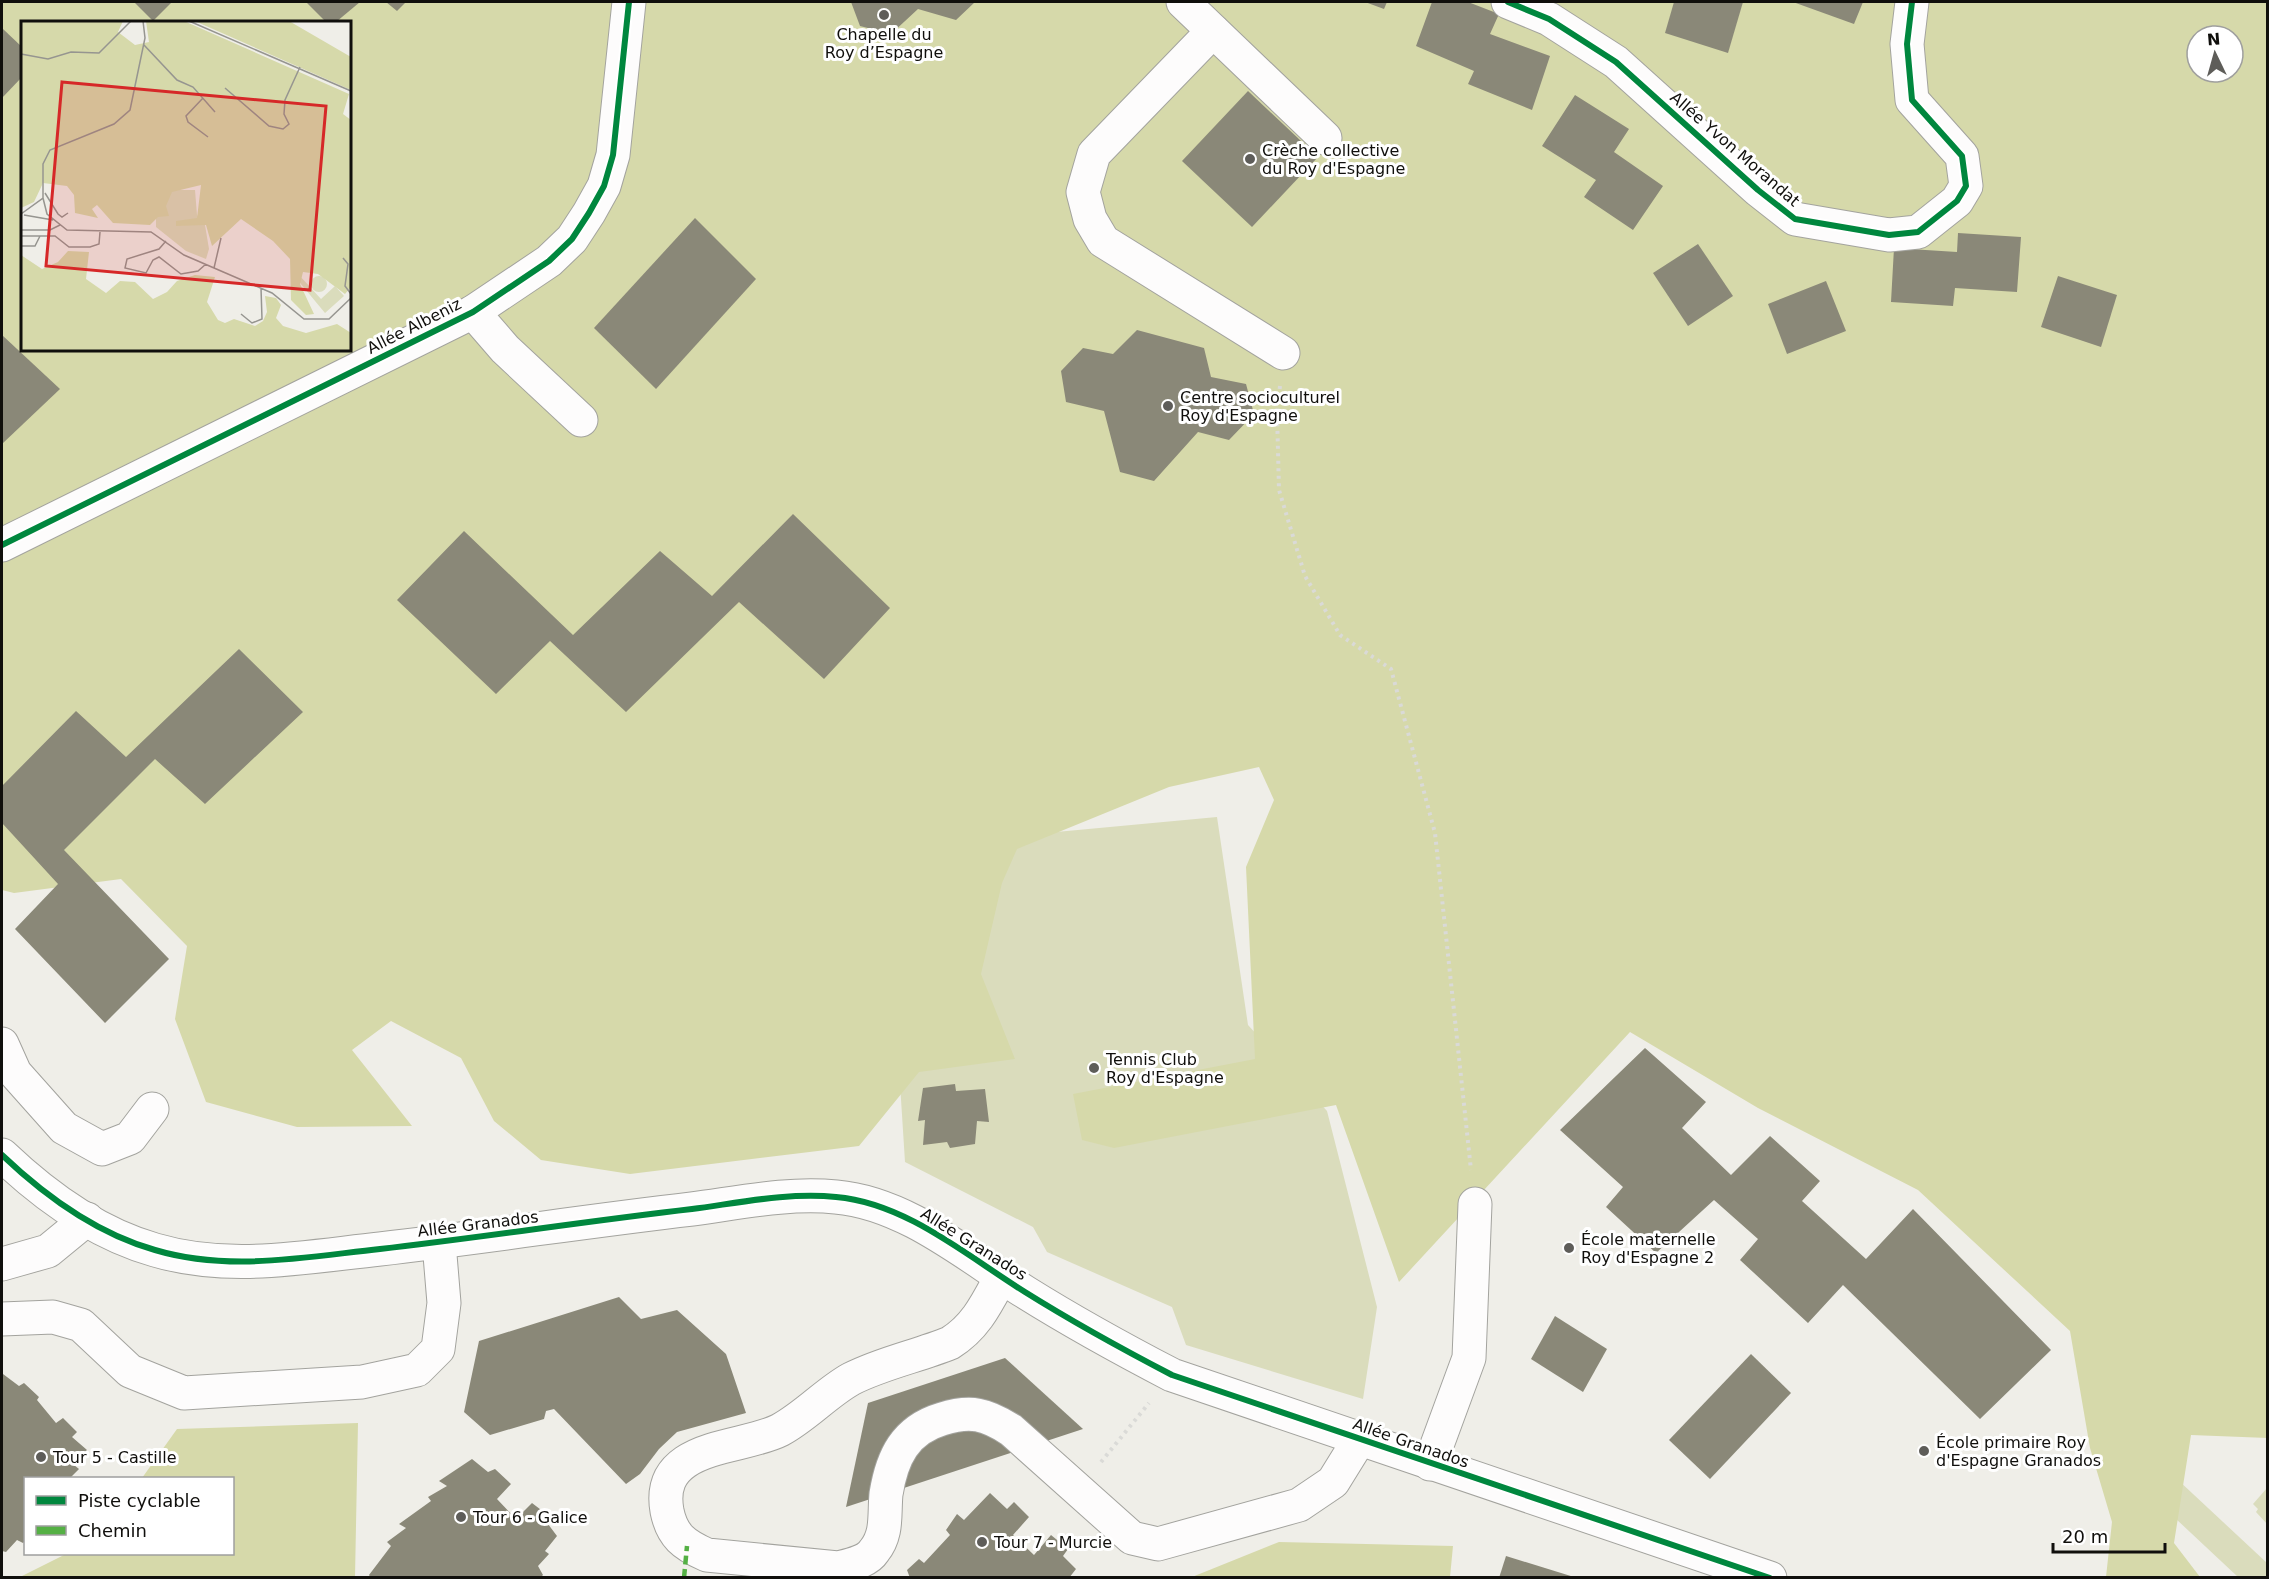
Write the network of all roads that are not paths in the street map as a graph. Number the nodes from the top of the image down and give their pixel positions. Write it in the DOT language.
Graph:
graph roads {
  1 [pos="629,2"];
  2 [pos="1183,2"];
  3 [pos="1508,2"];
  4 [pos="1912,2"];
  5 [pos="1213,31"];
  6 [pos="1324,138"];
  7 [pos="473,312"];
  8 [pos="1282,353"];
  9 [pos="581,420"];
  10 [pos="2,545"];
  11 [pos="2,1044"];
  12 [pos="152,1109"];
  13 [pos="2,1155"];
  14 [pos="15,1179"];
  15 [pos="1475,1204"];
  16 [pos="87,1219"];
  17 [pos="439,1243"];
  18 [pos="2,1264"];
  19 [pos="1001,1277"];
  20 [pos="2,1319"];
  21 [pos="1359,1440"];
  22 [pos="1430,1464"];
  23 [pos="1770,1578"];
  1 -- 7 [label="street, Allée Albeniz"];
  2 -- 5 [label="street"];
  3 -- 4 [label="street, Allée Yvon Morandat"];
  5 -- 6 [label="street"];
  5 -- 8 [label="street"];
  7 -- 9 [label="street"];
  7 -- 10 [label="street, Allée Albeniz"];
  11 -- 12 [label="street"];
  13 -- 14 [label="street, Allée Granados"];
  14 -- 16 [label="street, Allée Granados"];
  15 -- 22 [label="street"];
  16 -- 17 [label="street, Allée Granados"];
  16 -- 18 [label="street"];
  17 -- 19 [label="street, Allée Granados"];
  17 -- 20 [label="street"];
  19 -- 21 [label="street, Allée Granados"];
  19 -- 21 [label="street"];
  21 -- 22 [label="street, Allée Granados"];
  22 -- 23 [label="street, Allée Granados"];
}
